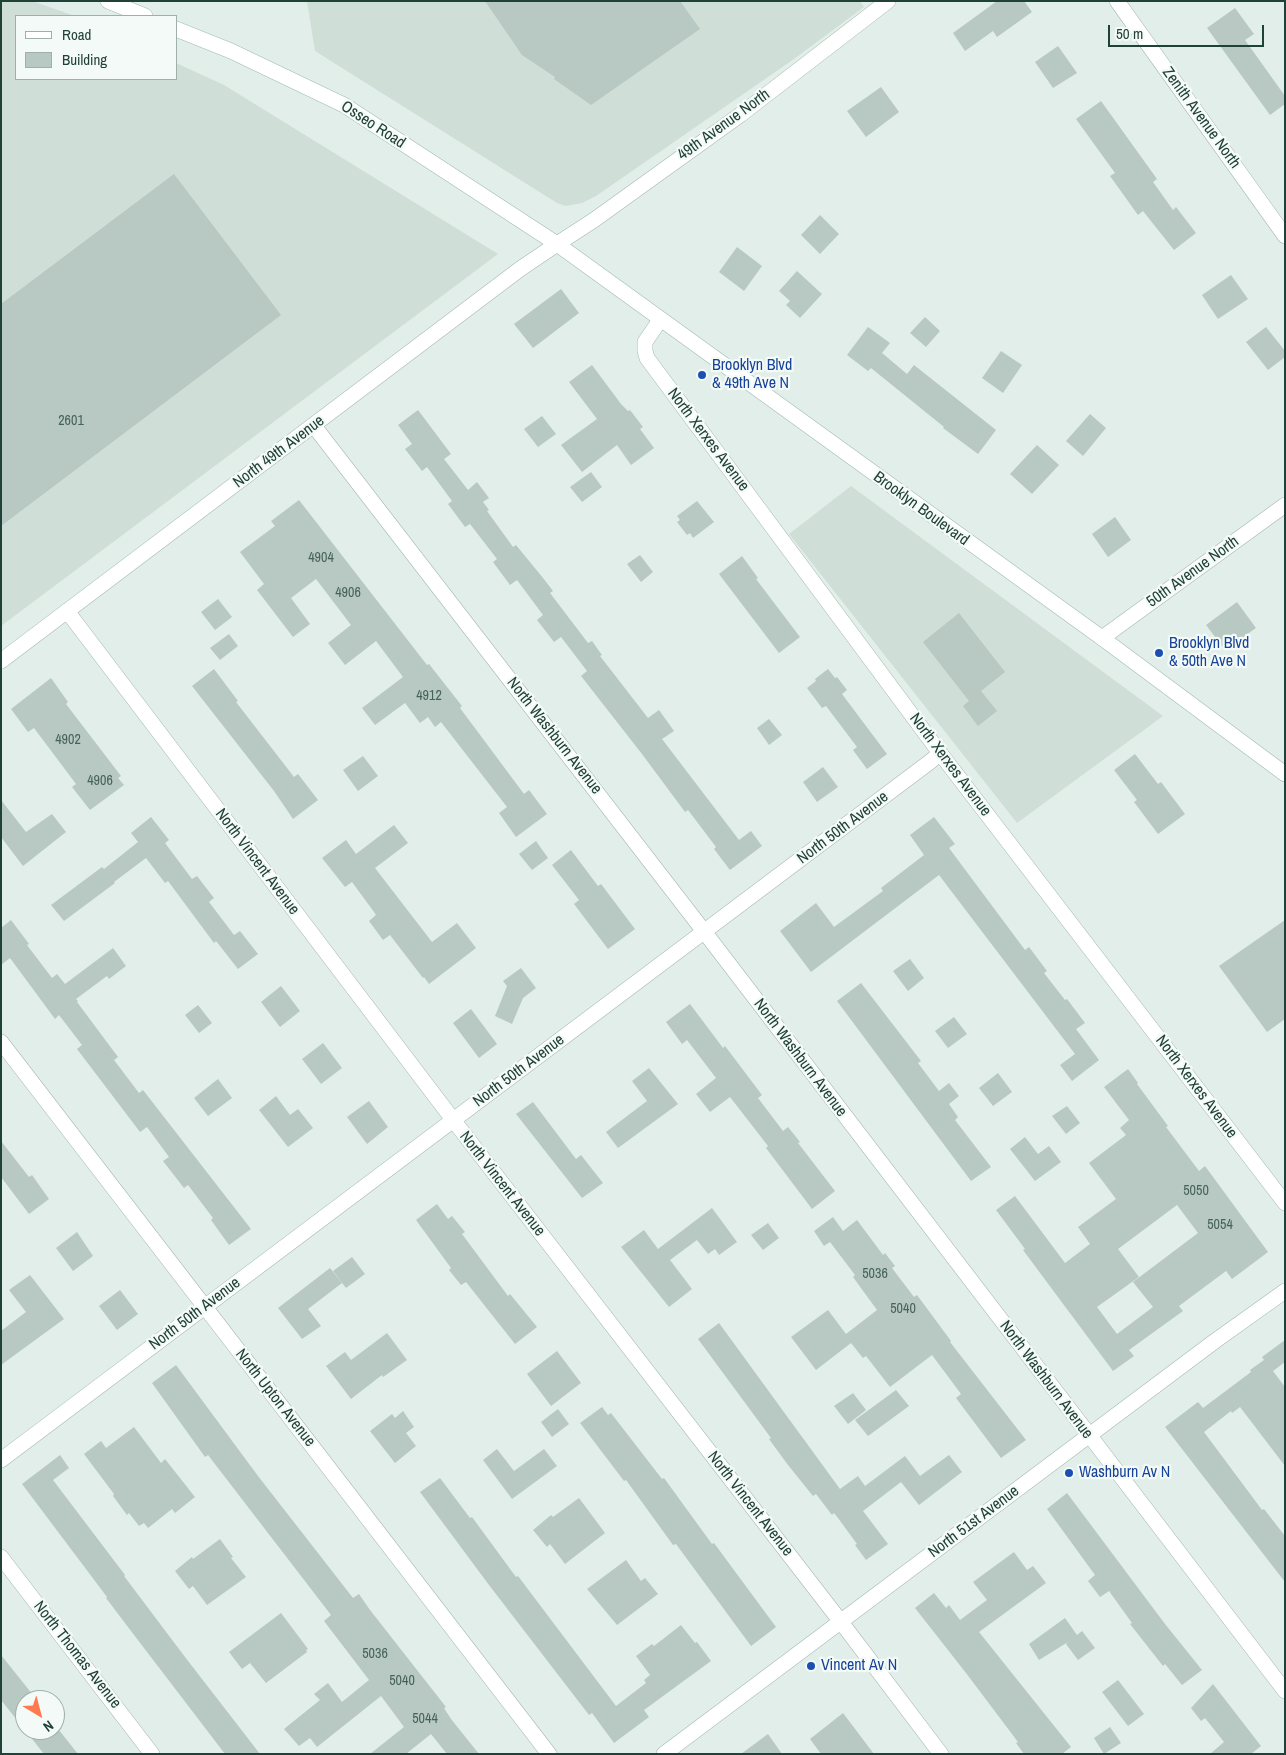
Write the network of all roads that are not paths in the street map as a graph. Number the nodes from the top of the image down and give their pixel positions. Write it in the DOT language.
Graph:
graph roads {
  1 [pos="108,1"];
  2 [pos="888,1"];
  3 [pos="1117,1"];
  4 [pos="143,15"];
  5 [pos="178,30"];
  6 [pos="1285,236"];
  7 [pos="557,244"];
  8 [pos="660,320"];
  9 [pos="314,426"];
  10 [pos="1285,505"];
  11 [pos="67,611"];
  12 [pos="1102,638"];
  13 [pos="1,660"];
  14 [pos="940,753"];
  15 [pos="1285,774"];
  16 [pos="704,932"];
  17 [pos="1,1042"];
  18 [pos="454,1121"];
  19 [pos="1285,1203"];
  20 [pos="1285,1291"];
  21 [pos="204,1307"];
  22 [pos="1089,1437"];
  23 [pos="1,1460"];
  24 [pos="1,1557"];
  25 [pos="841,1622"];
  26 [pos="1285,1691"];
  27 [pos="152,1754"];
  28 [pos="549,1754"];
  29 [pos="664,1754"];
  30 [pos="941,1754"];
  1 -- 4 [label="street"];
  2 -- 7 [label="street, 49th Avenue North"];
  3 -- 6 [label="street, Zenith Avenue North"];
  5 -- 7 [label="street, Osseo Road"];
  7 -- 8 [label="street, Brooklyn Boulevard"];
  7 -- 9 [label="street, North 49th Avenue"];
  8 -- 12 [label="street, Brooklyn Boulevard"];
  8 -- 14 [label="street, North Xerxes Avenue"];
  9 -- 11 [label="street, North 49th Avenue"];
  9 -- 16 [label="street, North Washburn Avenue"];
  10 -- 12 [label="street, 50th Avenue North"];
  11 -- 13 [label="street, North 49th Avenue"];
  11 -- 18 [label="street, North Vincent Avenue"];
  12 -- 15 [label="street, Brooklyn Boulevard"];
  14 -- 16 [label="street, North 50th Avenue"];
  14 -- 19 [label="street, North Xerxes Avenue"];
  16 -- 18 [label="street, North 50th Avenue"];
  16 -- 22 [label="street, North Washburn Avenue"];
  17 -- 21 [label="street, North Upton Avenue"];
  18 -- 21 [label="street, North 50th Avenue"];
  18 -- 25 [label="street, North Vincent Avenue"];
  20 -- 22 [label="street, North 51st Avenue"];
  21 -- 23 [label="street, North 50th Avenue"];
  21 -- 28 [label="street, North Upton Avenue"];
  22 -- 25 [label="street, North 51st Avenue"];
  22 -- 26 [label="street, North Washburn Avenue"];
  24 -- 27 [label="street, North Thomas Avenue"];
  25 -- 29 [label="street, North 51st Avenue"];
  25 -- 30 [label="street, North Vincent Avenue"];
}
